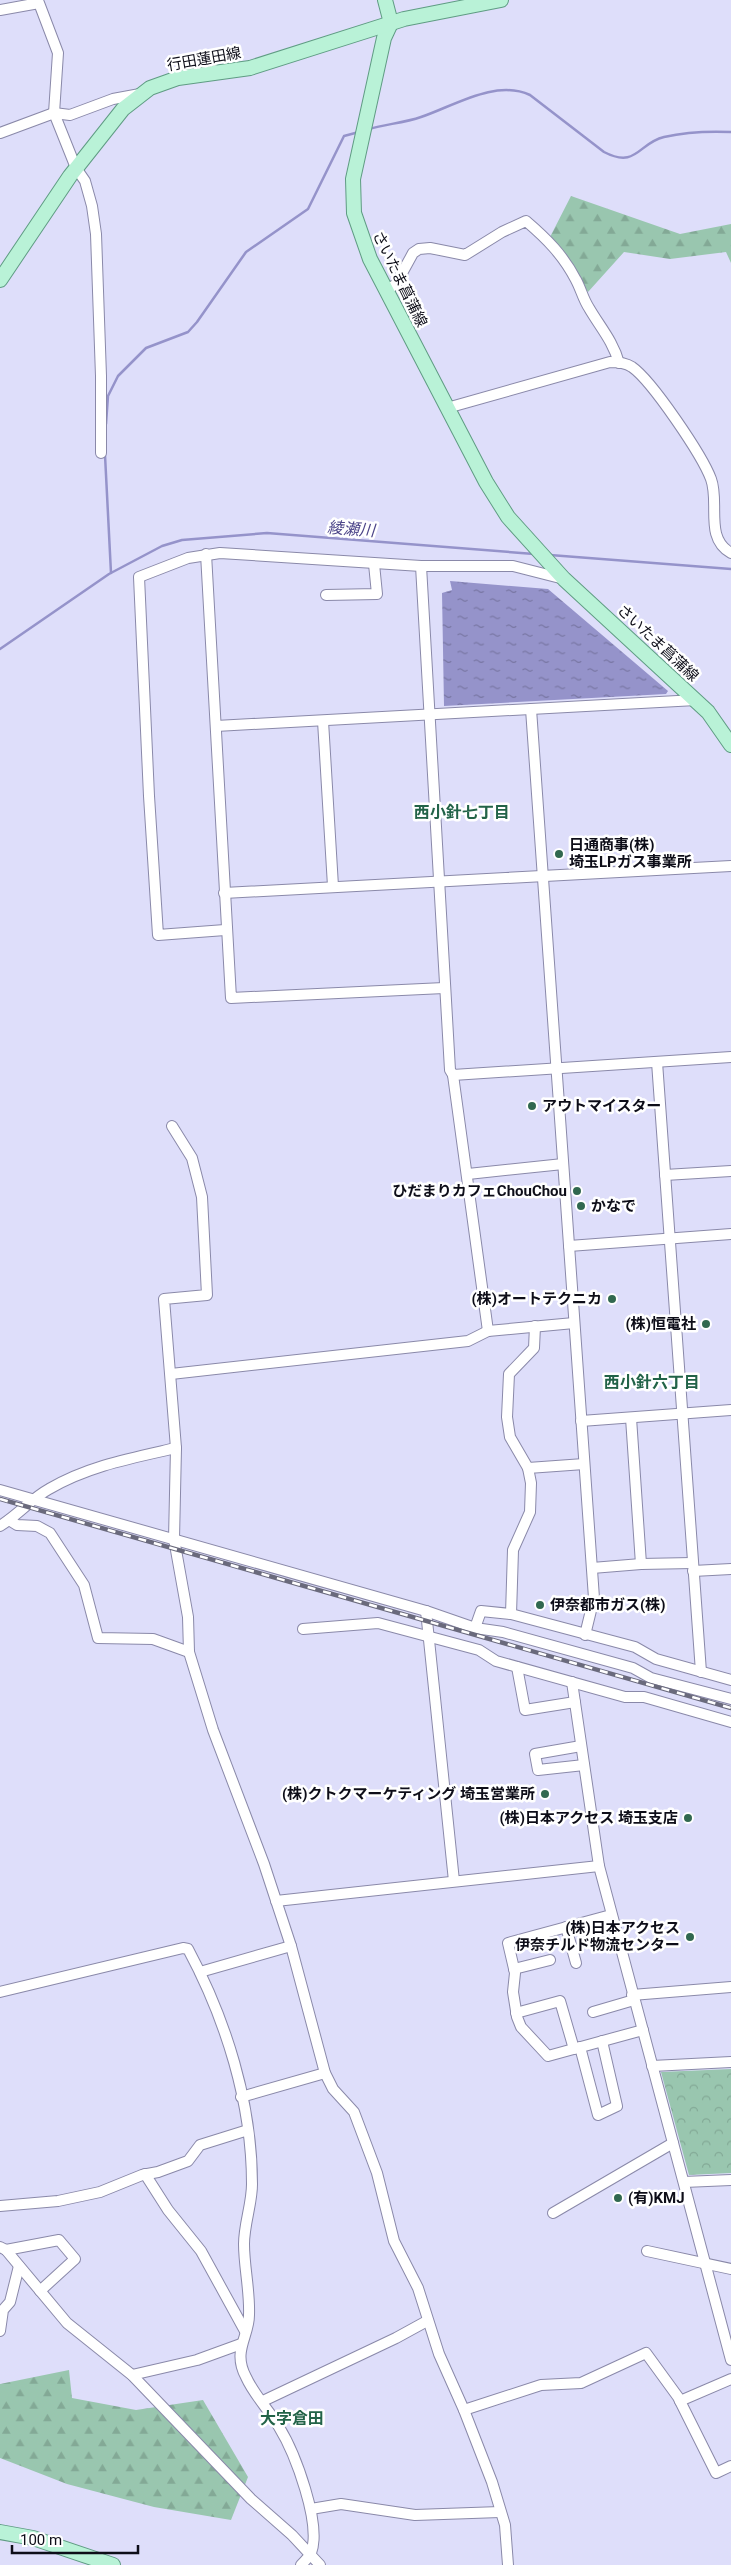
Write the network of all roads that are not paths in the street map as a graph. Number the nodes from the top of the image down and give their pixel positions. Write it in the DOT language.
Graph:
graph roads {
  1 [pos="385,0"];
  2 [pos="501,0"];
  3 [pos="0,10"];
  4 [pos="391,23"];
  5 [pos="140,94"];
  6 [pos="54,113"];
  7 [pos="0,133"];
  8 [pos="76,168"];
  9 [pos="0,280"];
  10 [pos="386,291"];
  11 [pos="619,362"];
  12 [pos="447,408"];
  13 [pos="101,453"];
  14 [pos="731,553"];
  15 [pos="206,554"];
  16 [pos="374,564"];
  17 [pos="421,566"];
  18 [pos="560,575"];
  19 [pos="326,595"];
  20 [pos="696,700"];
  21 [pos="531,710"];
  22 [pos="430,715"];
  23 [pos="323,721"];
  24 [pos="216,726"];
  25 [pos="731,744"];
  26 [pos="731,866"];
  27 [pos="542,876"];
  28 [pos="439,881"];
  29 [pos="333,886"];
  30 [pos="224,892"];
  31 [pos="225,930"];
  32 [pos="444,988"];
  33 [pos="731,1057"];
  34 [pos="657,1062"];
  35 [pos="556,1068"];
  36 [pos="453,1075"];
  37 [pos="172,1126"];
  38 [pos="563,1164"];
  39 [pos="731,1171"];
  40 [pos="468,1174"];
  41 [pos="665,1175"];
  42 [pos="731,1234"];
  43 [pos="670,1238"];
  44 [pos="568,1246"];
  45 [pos="574,1323"];
  46 [pos="535,1326"];
  47 [pos="488,1331"];
  48 [pos="171,1374"];
  49 [pos="731,1410"];
  50 [pos="682,1414"];
  51 [pos="631,1418"];
  52 [pos="581,1421"];
  53 [pos="176,1448"];
  54 [pos="584,1464"];
  55 [pos="528,1468"];
  56 [pos="0,1490"];
  57 [pos="35,1500"];
  58 [pos="4,1523"];
  59 [pos="174,1539"];
  60 [pos="642,1564"];
  61 [pos="692,1567"];
  62 [pos="592,1568"];
  63 [pos="731,1569"];
  64 [pos="426,1610"];
  65 [pos="512,1614"];
  66 [pos="475,1628"];
  67 [pos="302,1629"];
  68 [pos="585,1635"];
  69 [pos="429,1638"];
  70 [pos="189,1652"];
  71 [pos="517,1667"];
  72 [pos="701,1672"];
  73 [pos="731,1680"];
  74 [pos="572,1682"];
  75 [pos="731,1699"];
  76 [pos="575,1702"];
  77 [pos="731,1722"];
  78 [pos="581,1746"];
  79 [pos="584,1765"];
  80 [pos="599,1866"];
  81 [pos="454,1881"];
  82 [pos="276,1901"];
  83 [pos="611,1915"];
  84 [pos="566,1927"];
  85 [pos="291,1946"];
  86 [pos="550,1960"];
  87 [pos="576,1963"];
  88 [pos="514,1969"];
  89 [pos="200,1972"];
  90 [pos="731,1987"];
  91 [pos="0,1992"];
  92 [pos="632,1997"];
  93 [pos="593,2012"];
  94 [pos="516,2013"];
  95 [pos="643,2030"];
  96 [pos="602,2041"];
  97 [pos="577,2048"];
  98 [pos="731,2062"];
  99 [pos="652,2066"];
  100 [pos="325,2073"];
  101 [pos="241,2097"];
  102 [pos="248,2130"];
  103 [pos="674,2143"];
  104 [pos="145,2174"];
  105 [pos="731,2180"];
  106 [pos="684,2182"];
  107 [pos="0,2206"];
  108 [pos="553,2213"];
  109 [pos="3,2249"];
  110 [pos="647,2251"];
  111 [pos="705,2262"];
  112 [pos="19,2266"];
  113 [pos="731,2269"];
  114 [pos="40,2291"];
  115 [pos="428,2321"];
  116 [pos="0,2331"];
  117 [pos="245,2331"];
  118 [pos="241,2344"];
  119 [pos="731,2360"];
  120 [pos="132,2375"];
  121 [pos="731,2379"];
  122 [pos="263,2401"];
  123 [pos="680,2401"];
  124 [pos="464,2410"];
  125 [pos="731,2466"];
  126 [pos="311,2509"];
  127 [pos="500,2512"];
  128 [pos="0,2532"];
  129 [pos="310,2554"];
  130 [pos="113,2565"];
  131 [pos="301,2565"];
  132 [pos="320,2565"];
  133 [pos="508,2565"];
  1 -- 4 [label="main road"];
  2 -- 4 [label="main road, 行田蓮田線"];
  3 -- 6 [label="street"];
  4 -- 5 [label="main road, 行田蓮田線"];
  4 -- 10 [label="main road, さいたま菖蒲線"];
  5 -- 6 [label="street"];
  5 -- 8 [label="main road, 行田蓮田線"];
  6 -- 7 [label="street"];
  6 -- 8 [label="street"];
  8 -- 9 [label="main road, 行田蓮田線"];
  8 -- 13 [label="street"];
  10 -- 11 [label="street"];
  10 -- 12 [label="main road, さいたま菖蒲線"];
  11 -- 12 [label="street"];
  11 -- 14 [label="street"];
  12 -- 18 [label="main road, さいたま菖蒲線"];
  15 -- 16 [label="street"];
  15 -- 24 [label="street"];
  15 -- 31 [label="street"];
  16 -- 17 [label="street"];
  16 -- 19 [label="street"];
  17 -- 18 [label="street"];
  17 -- 22 [label="street"];
  18 -- 20 [label="main road, さいたま菖蒲線"];
  20 -- 21 [label="street"];
  20 -- 25 [label="main road, さいたま菖蒲線"];
  21 -- 22 [label="street"];
  21 -- 27 [label="street"];
  22 -- 23 [label="street"];
  22 -- 28 [label="street"];
  23 -- 24 [label="street"];
  23 -- 29 [label="street"];
  24 -- 30 [label="street"];
  26 -- 27 [label="street"];
  27 -- 28 [label="street"];
  27 -- 35 [label="street"];
  28 -- 29 [label="street"];
  28 -- 32 [label="street"];
  29 -- 30 [label="street"];
  30 -- 31 [label="street"];
  31 -- 32 [label="street"];
  32 -- 36 [label="street"];
  33 -- 34 [label="street"];
  34 -- 35 [label="street"];
  34 -- 41 [label="street"];
  35 -- 36 [label="street"];
  35 -- 38 [label="street"];
  36 -- 40 [label="street"];
  37 -- 48 [label="street"];
  38 -- 40 [label="street"];
  38 -- 44 [label="street"];
  39 -- 41 [label="street"];
  40 -- 47 [label="street"];
  41 -- 43 [label="street"];
  42 -- 43 [label="street"];
  43 -- 44 [label="street"];
  43 -- 50 [label="street"];
  44 -- 45 [label="street"];
  45 -- 46 [label="street"];
  45 -- 52 [label="street"];
  46 -- 47 [label="street"];
  46 -- 55 [label="street"];
  47 -- 48 [label="street"];
  48 -- 53 [label="street"];
  49 -- 50 [label="street"];
  50 -- 51 [label="street"];
  50 -- 61 [label="street"];
  51 -- 52 [label="street"];
  51 -- 60 [label="street"];
  52 -- 54 [label="street"];
  53 -- 57 [label="street"];
  53 -- 59 [label="street"];
  54 -- 55 [label="street"];
  54 -- 62 [label="street"];
  55 -- 65 [label="street"];
  56 -- 57 [label="street"];
  57 -- 58 [label="street"];
  57 -- 59 [label="street"];
  58 -- 70 [label="street"];
  59 -- 64 [label="street"];
  59 -- 70 [label="street"];
  60 -- 61 [label="street"];
  60 -- 62 [label="street"];
  61 -- 63 [label="street"];
  61 -- 72 [label="street"];
  62 -- 68 [label="street"];
  64 -- 66 [label="street"];
  64 -- 69 [label="street"];
  65 -- 66 [label="street"];
  65 -- 68 [label="street"];
  66 -- 75 [label="street"];
  67 -- 69 [label="street"];
  68 -- 72 [label="street"];
  69 -- 71 [label="street"];
  69 -- 81 [label="street"];
  70 -- 82 [label="street"];
  71 -- 74 [label="street"];
  71 -- 76 [label="street"];
  72 -- 73 [label="street"];
  74 -- 76 [label="street"];
  74 -- 77 [label="street"];
  76 -- 78 [label="street"];
  78 -- 79 [label="street"];
  78 -- 79 [label="street"];
  79 -- 80 [label="street"];
  80 -- 81 [label="street"];
  80 -- 83 [label="street"];
  81 -- 82 [label="street"];
  82 -- 85 [label="street"];
  83 -- 84 [label="street"];
  83 -- 92 [label="street"];
  84 -- 87 [label="street"];
  84 -- 88 [label="street"];
  85 -- 89 [label="street"];
  85 -- 100 [label="street"];
  86 -- 88 [label="street"];
  88 -- 94 [label="street"];
  89 -- 91 [label="street"];
  89 -- 101 [label="street"];
  90 -- 92 [label="street"];
  92 -- 93 [label="street"];
  92 -- 95 [label="street"];
  94 -- 97 [label="street"];
  94 -- 97 [label="street"];
  95 -- 96 [label="street"];
  95 -- 99 [label="street"];
  96 -- 97 [label="street"];
  96 -- 97 [label="street"];
  98 -- 99 [label="street"];
  99 -- 103 [label="street"];
  100 -- 101 [label="street"];
  100 -- 115 [label="street"];
  101 -- 102 [label="street"];
  102 -- 104 [label="street"];
  102 -- 117 [label="street"];
  103 -- 106 [label="street"];
  103 -- 108 [label="street"];
  104 -- 107 [label="street"];
  104 -- 117 [label="street"];
  105 -- 106 [label="street"];
  106 -- 111 [label="street"];
  109 -- 112 [label="street"];
  109 -- 114 [label="street"];
  110 -- 111 [label="street"];
  111 -- 113 [label="street"];
  111 -- 119 [label="street"];
  112 -- 114 [label="street"];
  112 -- 116 [label="street"];
  114 -- 120 [label="street"];
  115 -- 122 [label="street"];
  115 -- 124 [label="street"];
  117 -- 118 [label="street"];
  118 -- 120 [label="street"];
  118 -- 122 [label="street"];
  120 -- 129 [label="street"];
  121 -- 123 [label="street"];
  122 -- 126 [label="street"];
  123 -- 124 [label="street"];
  123 -- 125 [label="street"];
  124 -- 127 [label="street"];
  126 -- 127 [label="street"];
  126 -- 129 [label="street"];
  127 -- 133 [label="street"];
  128 -- 130 [label="main road"];
  129 -- 131 [label="street"];
  129 -- 132 [label="street"];
}
